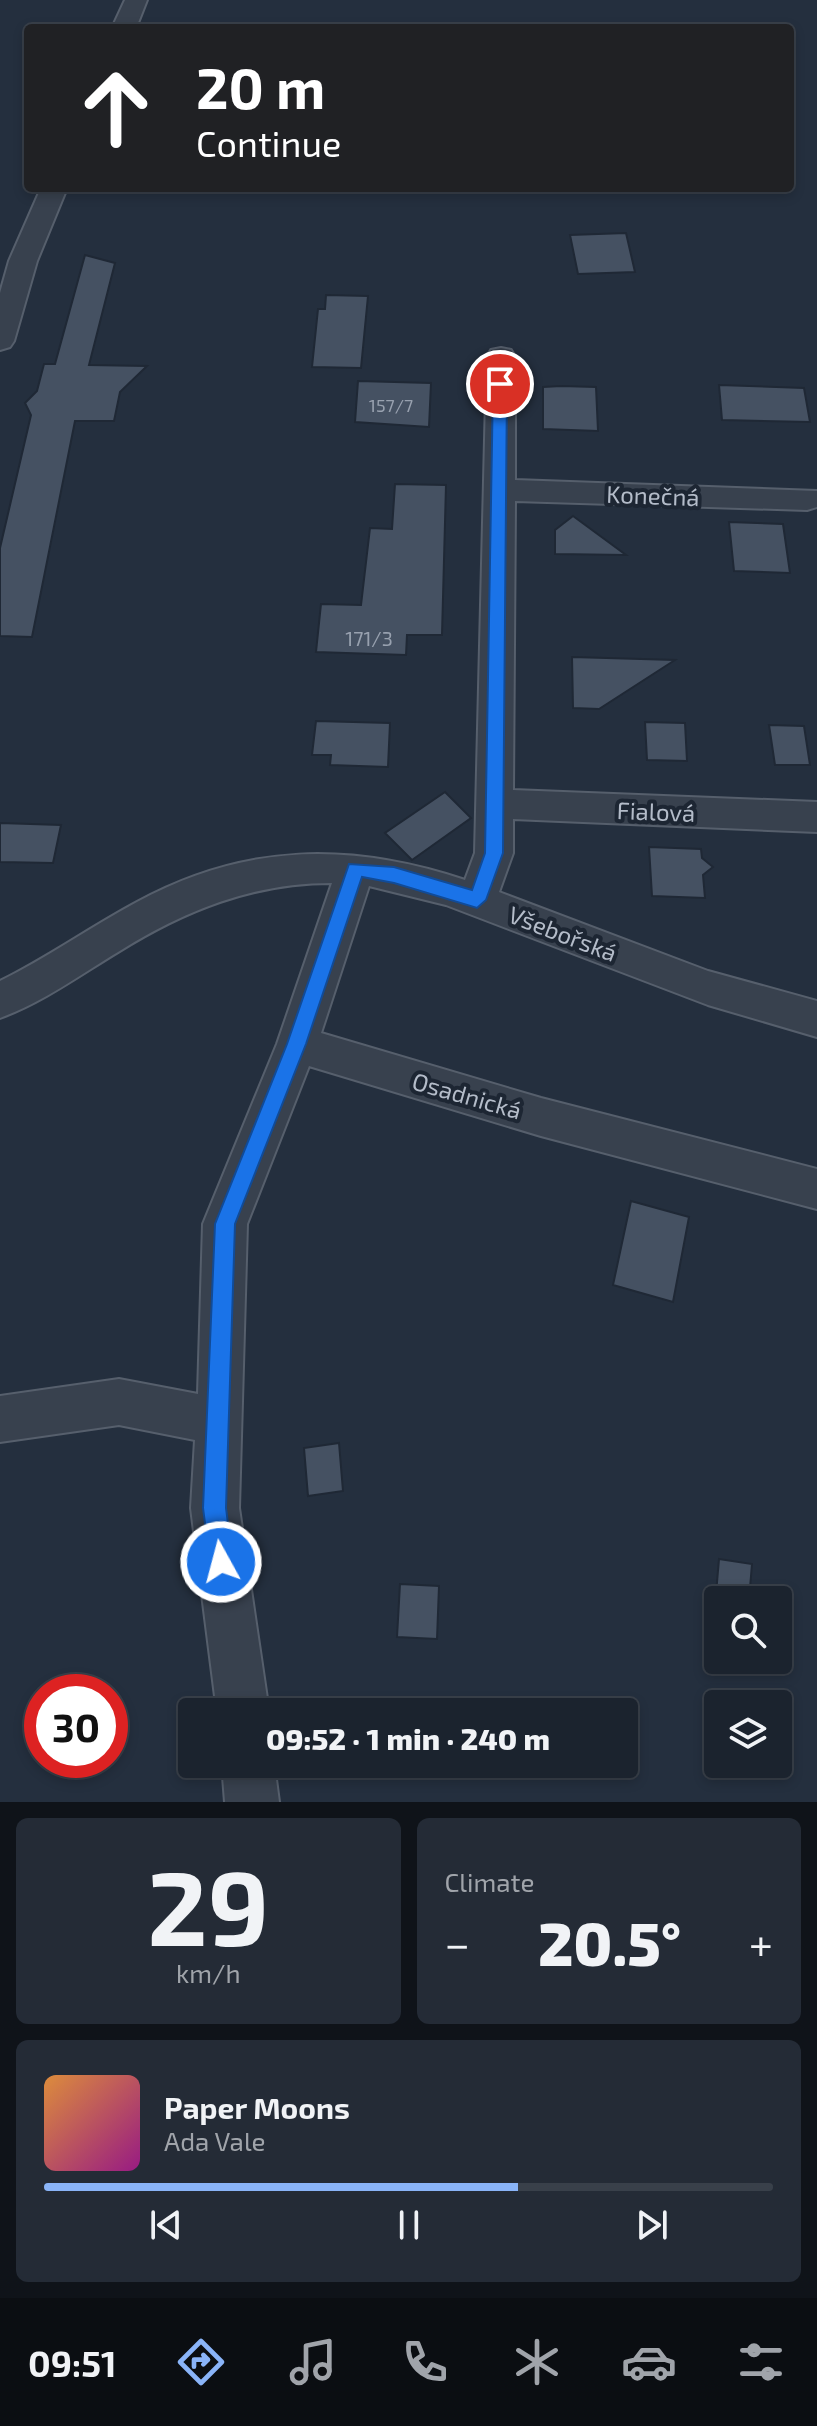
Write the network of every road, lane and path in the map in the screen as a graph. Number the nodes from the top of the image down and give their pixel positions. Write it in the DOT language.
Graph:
graph roads {
  1 [pos="136,0"];
  2 [pos="126,24"];
  3 [pos="52,192"];
  4 [pos="0,341"];
  5 [pos="501,357"];
  6 [pos="499,490"];
  7 [pos="807,499"];
  8 [pos="495,804"];
  9 [pos="817,817"];
  10 [pos="356,869"];
  11 [pos="477,900"];
  12 [pos="0,1000"];
  13 [pos="817,1019"];
  14 [pos="297,1044"];
  15 [pos="817,1189"];
  16 [pos="0,1419"];
  17 [pos="220,1422"];
  18 [pos="241,1698"];
  19 [pos="249,1778"];
  20 [pos="252,1802"];
  1 -- 2 [label="street"];
  3 -- 4 [label="street"];
  5 -- 6 [label="street"];
  6 -- 7 [label="street, Konečná"];
  6 -- 8 [label="street"];
  8 -- 9 [label="street, Fialová"];
  8 -- 11 [label="street"];
  10 -- 11 [label="street, Všebořská"];
  10 -- 12 [label="street, Všebořská"];
  10 -- 14 [label="street"];
  11 -- 13 [label="street, Všebořská"];
  14 -- 15 [label="street, Osadnická"];
  14 -- 17 [label="street"];
  16 -- 17 [label="street"];
  17 -- 18 [label="street"];
  19 -- 20 [label="street"];
}
